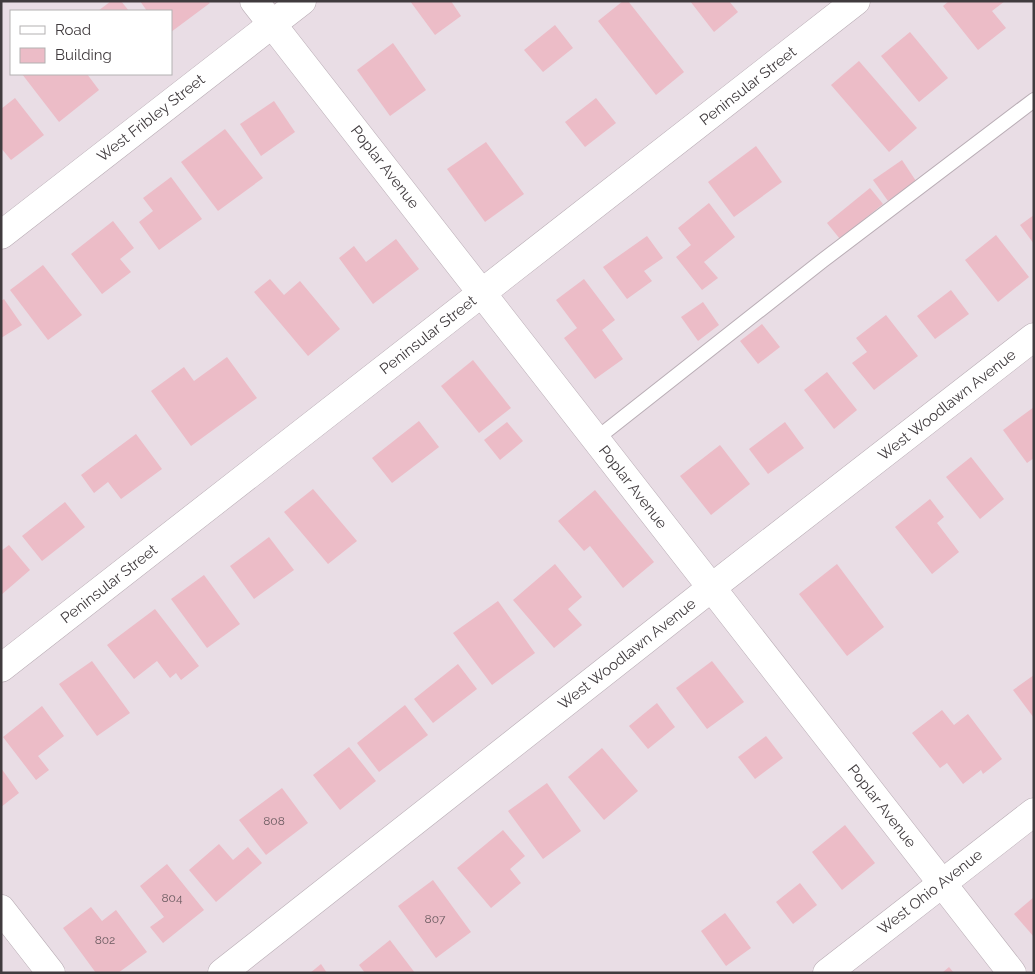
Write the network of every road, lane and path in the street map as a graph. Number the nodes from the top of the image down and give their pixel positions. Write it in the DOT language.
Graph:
graph roads {
  1 [pos="254,1"];
  2 [pos="302,1"];
  3 [pos="856,1"];
  4 [pos="273,24"];
  5 [pos="1034,100"];
  6 [pos="1,235"];
  7 [pos="482,293"];
  8 [pos="1034,337"];
  9 [pos="596,439"];
  10 [pos="711,588"];
  11 [pos="1,668"];
  12 [pos="1034,812"];
  13 [pos="942,883"];
  14 [pos="1,909"];
  15 [pos="51,973"];
  16 [pos="222,973"];
  17 [pos="827,973"];
  18 [pos="1012,973"];
  1 -- 4 [label="street, Poplar Avenue"];
  2 -- 4 [label="street, West Fribley Street"];
  3 -- 7 [label="street, Peninsular Street"];
  4 -- 6 [label="street, West Fribley Street"];
  4 -- 7 [label="street, Poplar Avenue"];
  5 -- 9 [label="lane"];
  7 -- 9 [label="street, Poplar Avenue"];
  7 -- 11 [label="street, Peninsular Street"];
  8 -- 10 [label="street, West Woodlawn Avenue"];
  9 -- 10 [label="street, Poplar Avenue"];
  10 -- 13 [label="street, Poplar Avenue"];
  10 -- 16 [label="street, West Woodlawn Avenue"];
  12 -- 13 [label="street, West Ohio Avenue"];
  13 -- 17 [label="street, West Ohio Avenue"];
  13 -- 18 [label="street, Poplar Avenue"];
  14 -- 15 [label="street"];
}
